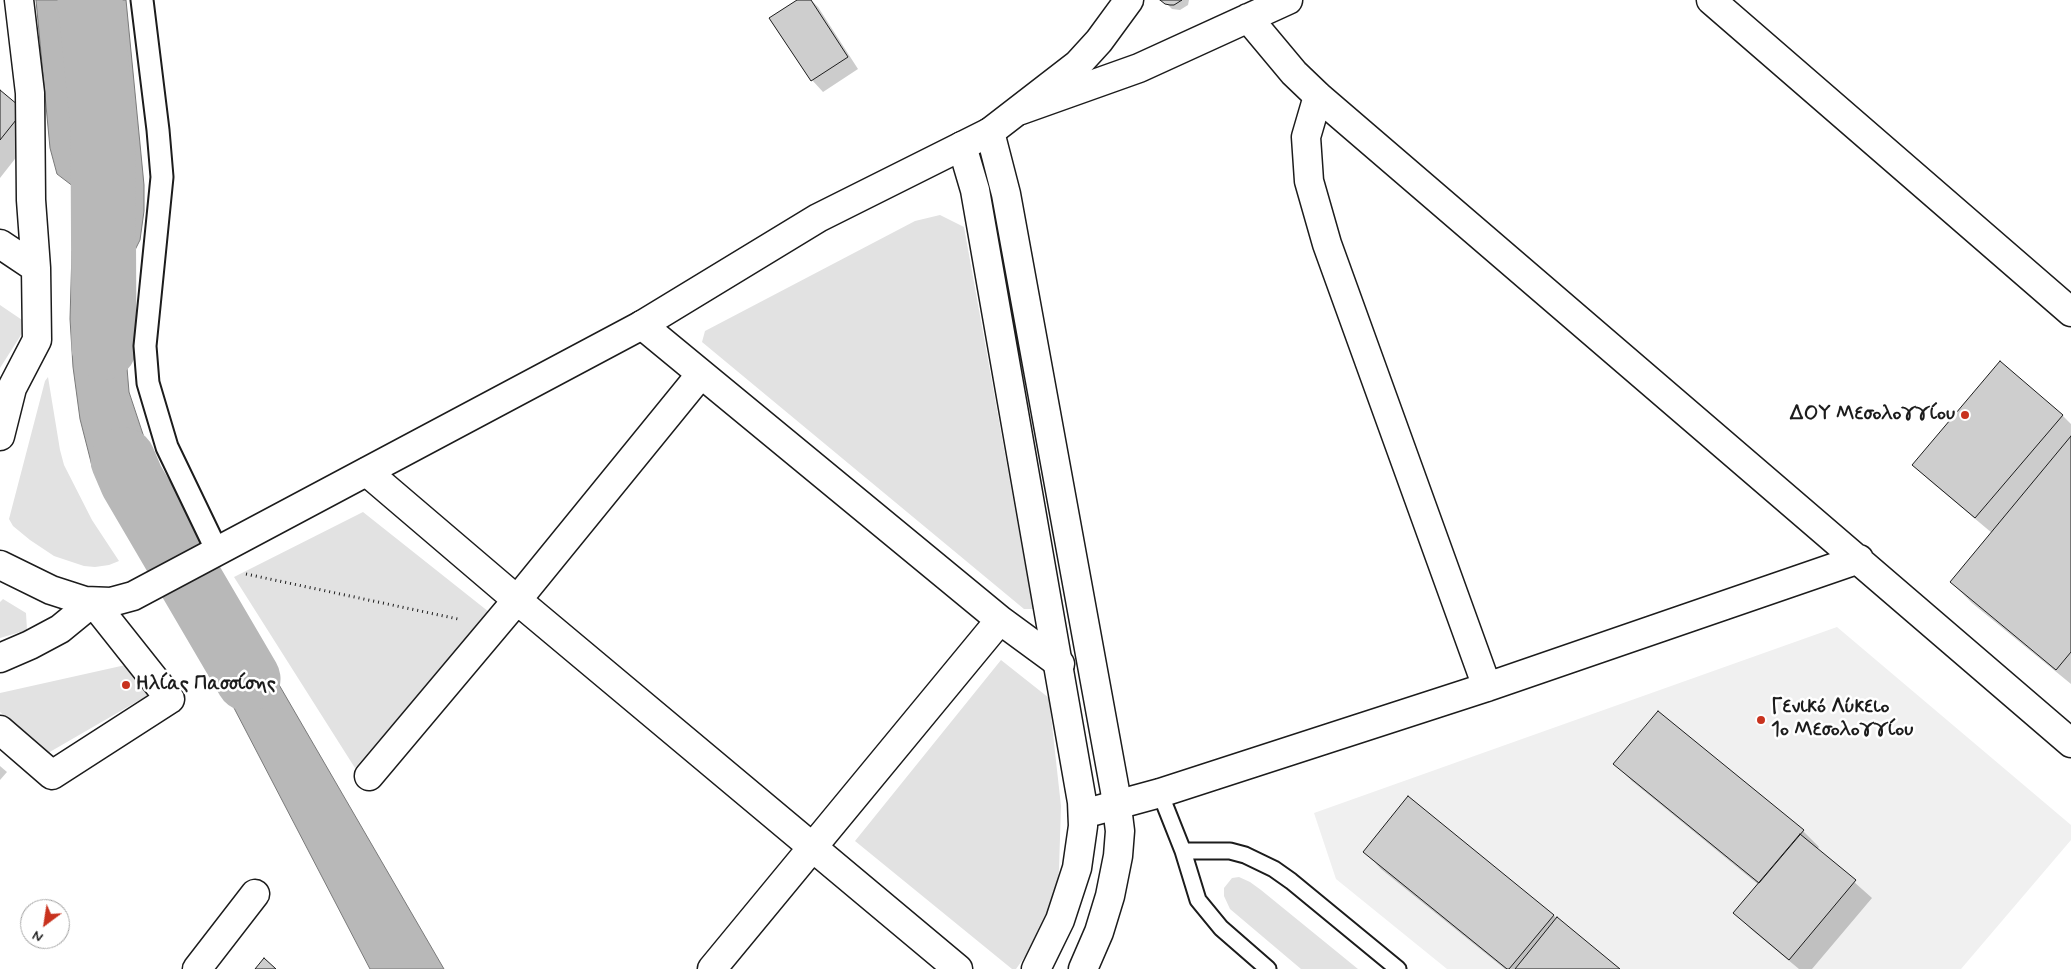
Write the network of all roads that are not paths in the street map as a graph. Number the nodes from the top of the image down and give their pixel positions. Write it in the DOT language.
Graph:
graph roads {
  1 [pos="6,0"];
  2 [pos="19,0"];
  3 [pos="142,0"];
  4 [pos="1129,0"];
  5 [pos="1288,0"];
  6 [pos="1711,0"];
  7 [pos="0,7"];
  8 [pos="1248,18"];
  9 [pos="1318,96"];
  10 [pos="1020,110"];
  11 [pos="990,132"];
  12 [pos="962,146"];
  13 [pos="0,244"];
  14 [pos="36,268"];
  15 [pos="2071,312"];
  16 [pos="642,325"];
  17 [pos="701,374"];
  18 [pos="0,436"];
  19 [pos="367,472"];
  20 [pos="217,551"];
  21 [pos="1859,559"];
  22 [pos="0,565"];
  23 [pos="517,600"];
  24 [pos="93,602"];
  25 [pos="1000,620"];
  26 [pos="0,658"];
  27 [pos="1060,664"];
  28 [pos="1487,687"];
  29 [pos="0,730"];
  30 [pos="2071,743"];
  31 [pos="369,776"];
  32 [pos="1160,793"];
  33 [pos="1116,804"];
  34 [pos="1083,814"];
  35 [pos="811,848"];
  36 [pos="1183,850"];
  37 [pos="255,894"];
  38 [pos="197,969"];
  39 [pos="712,969"];
  40 [pos="958,969"];
  41 [pos="1036,969"];
  42 [pos="1082,969"];
  43 [pos="1268,969"];
  44 [pos="1398,969"];
  1 -- 7 [label="street"];
  2 -- 14 [label="street"];
  3 -- 20 [label="street"];
  4 -- 10 [label="street"];
  5 -- 8 [label="street"];
  6 -- 15 [label="street"];
  8 -- 9 [label="street"];
  8 -- 10 [label="street"];
  9 -- 21 [label="street"];
  9 -- 28 [label="street"];
  10 -- 11 [label="street"];
  11 -- 12 [label="street"];
  11 -- 33 [label="street"];
  12 -- 16 [label="street"];
  12 -- 27 [label="street"];
  13 -- 14 [label="street"];
  14 -- 18 [label="street"];
  16 -- 17 [label="street"];
  16 -- 19 [label="street"];
  17 -- 23 [label="street"];
  17 -- 25 [label="street"];
  19 -- 20 [label="street"];
  19 -- 23 [label="street"];
  20 -- 24 [label="street"];
  21 -- 28 [label="street"];
  21 -- 30 [label="street"];
  22 -- 24 [label="street"];
  23 -- 31 [label="street"];
  23 -- 35 [label="street"];
  24 -- 26 [label="street"];
  24 -- 29 [label="street"];
  25 -- 27 [label="street"];
  25 -- 35 [label="street"];
  27 -- 34 [label="street"];
  28 -- 32 [label="street"];
  32 -- 33 [label="street"];
  32 -- 36 [label="lane"];
  33 -- 34 [label="street"];
  33 -- 42 [label="street"];
  34 -- 41 [label="street"];
  35 -- 39 [label="street"];
  35 -- 40 [label="street"];
  36 -- 43 [label="lane"];
  36 -- 44 [label="lane"];
  37 -- 38 [label="street"];
}
